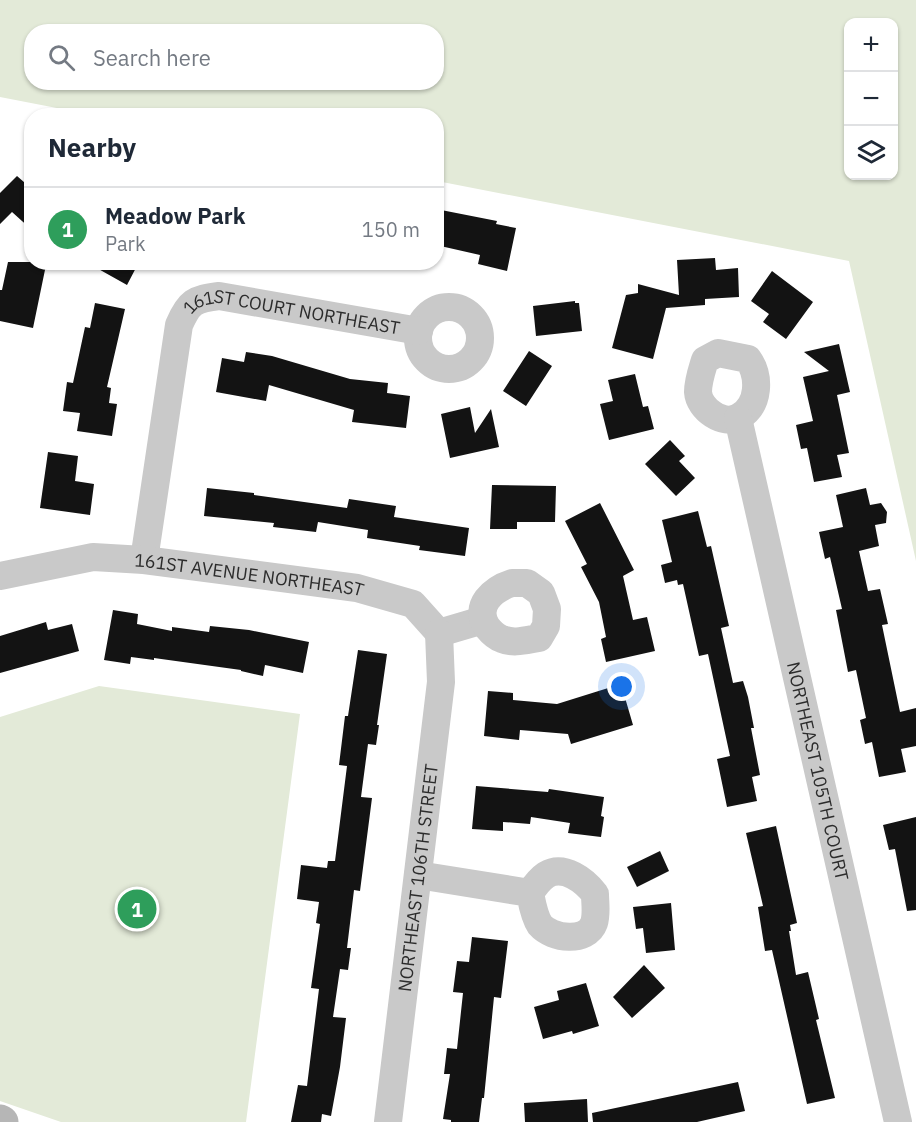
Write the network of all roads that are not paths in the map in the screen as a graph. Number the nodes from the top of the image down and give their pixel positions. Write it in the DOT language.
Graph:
graph roads {
  1 [pos="419,331"];
  2 [pos="738,418"];
  3 [pos="144,560"];
  4 [pos="0,576"];
  5 [pos="483,620"];
  6 [pos="439,633"];
  7 [pos="418,875"];
  8 [pos="530,893"];
  9 [pos="388,1122"];
  10 [pos="898,1122"];
  1 -- 3 [label="street, 161ST COURT NORTHEAST"];
  2 -- 10 [label="street, NORTHEAST 105TH COURT"];
  3 -- 4 [label="street, 161ST AVENUE NORTHEAST"];
  3 -- 6 [label="street, 161ST AVENUE NORTHEAST"];
  5 -- 6 [label="street"];
  6 -- 7 [label="street, NORTHEAST 106TH STREET"];
  7 -- 8 [label="street"];
  7 -- 9 [label="street, NORTHEAST 106TH STREET"];
}
